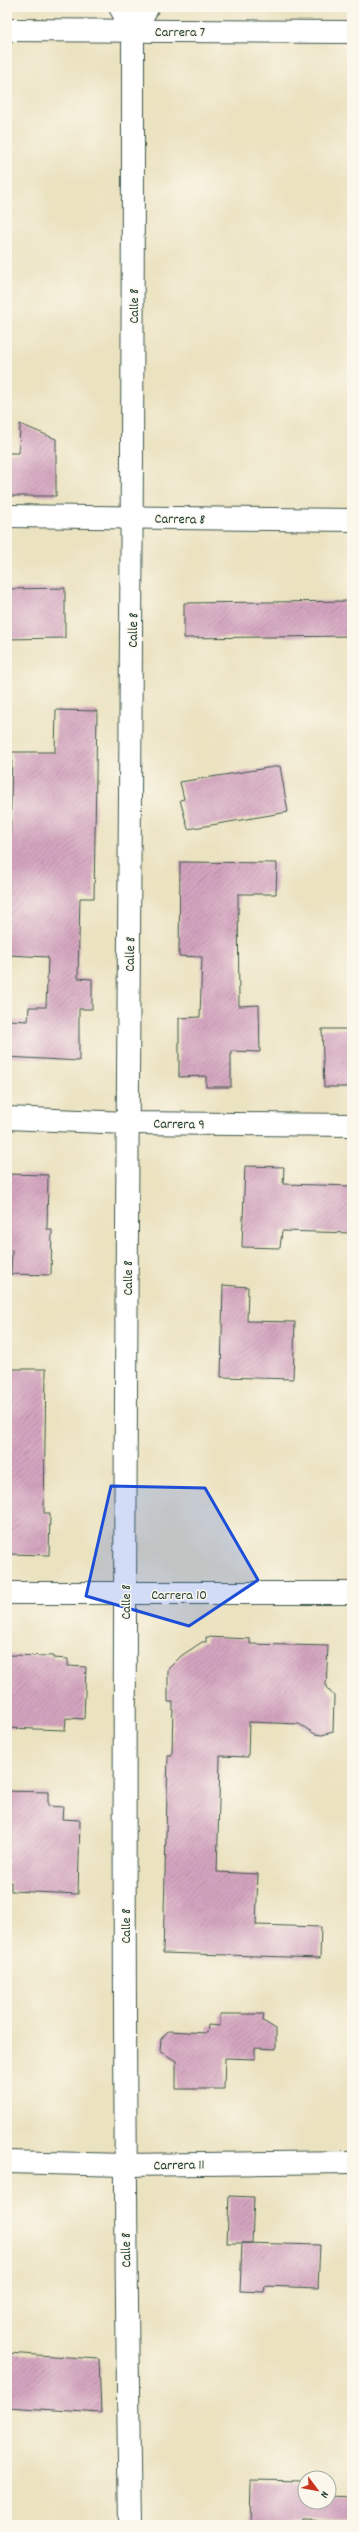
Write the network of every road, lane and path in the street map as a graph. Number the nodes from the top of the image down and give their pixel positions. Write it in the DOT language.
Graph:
graph roads {
  1 [pos="120,7"];
  2 [pos="148,7"];
  3 [pos="7,30"];
  4 [pos="133,31"];
  5 [pos="352,32"];
  6 [pos="7,516"];
  7 [pos="134,517"];
  8 [pos="352,520"];
  9 [pos="7,1118"];
  10 [pos="127,1122"];
  11 [pos="352,1125"];
  12 [pos="7,1593"];
  13 [pos="352,1593"];
  14 [pos="126,1595"];
  15 [pos="7,2162"];
  16 [pos="352,2162"];
  17 [pos="124,2165"];
  18 [pos="130,2525"];
  1 -- 4 [label="street, Calle 8"];
  2 -- 4 [label="street"];
  3 -- 4 [label="street, Carrera 7"];
  4 -- 5 [label="street, Carrera 7"];
  4 -- 7 [label="street, Calle 8"];
  6 -- 7 [label="street, Carrera 8"];
  7 -- 8 [label="street, Carrera 8"];
  7 -- 10 [label="street, Calle 8"];
  9 -- 10 [label="street, Carrera 9"];
  10 -- 11 [label="street, Carrera 9"];
  10 -- 14 [label="street, Calle 8"];
  12 -- 14 [label="street, Carrera 10"];
  13 -- 14 [label="street, Carrera 10"];
  14 -- 17 [label="street, Calle 8"];
  15 -- 17 [label="street, Carrera 11"];
  16 -- 17 [label="street, Carrera 11"];
  17 -- 18 [label="street, Calle 8"];
}
